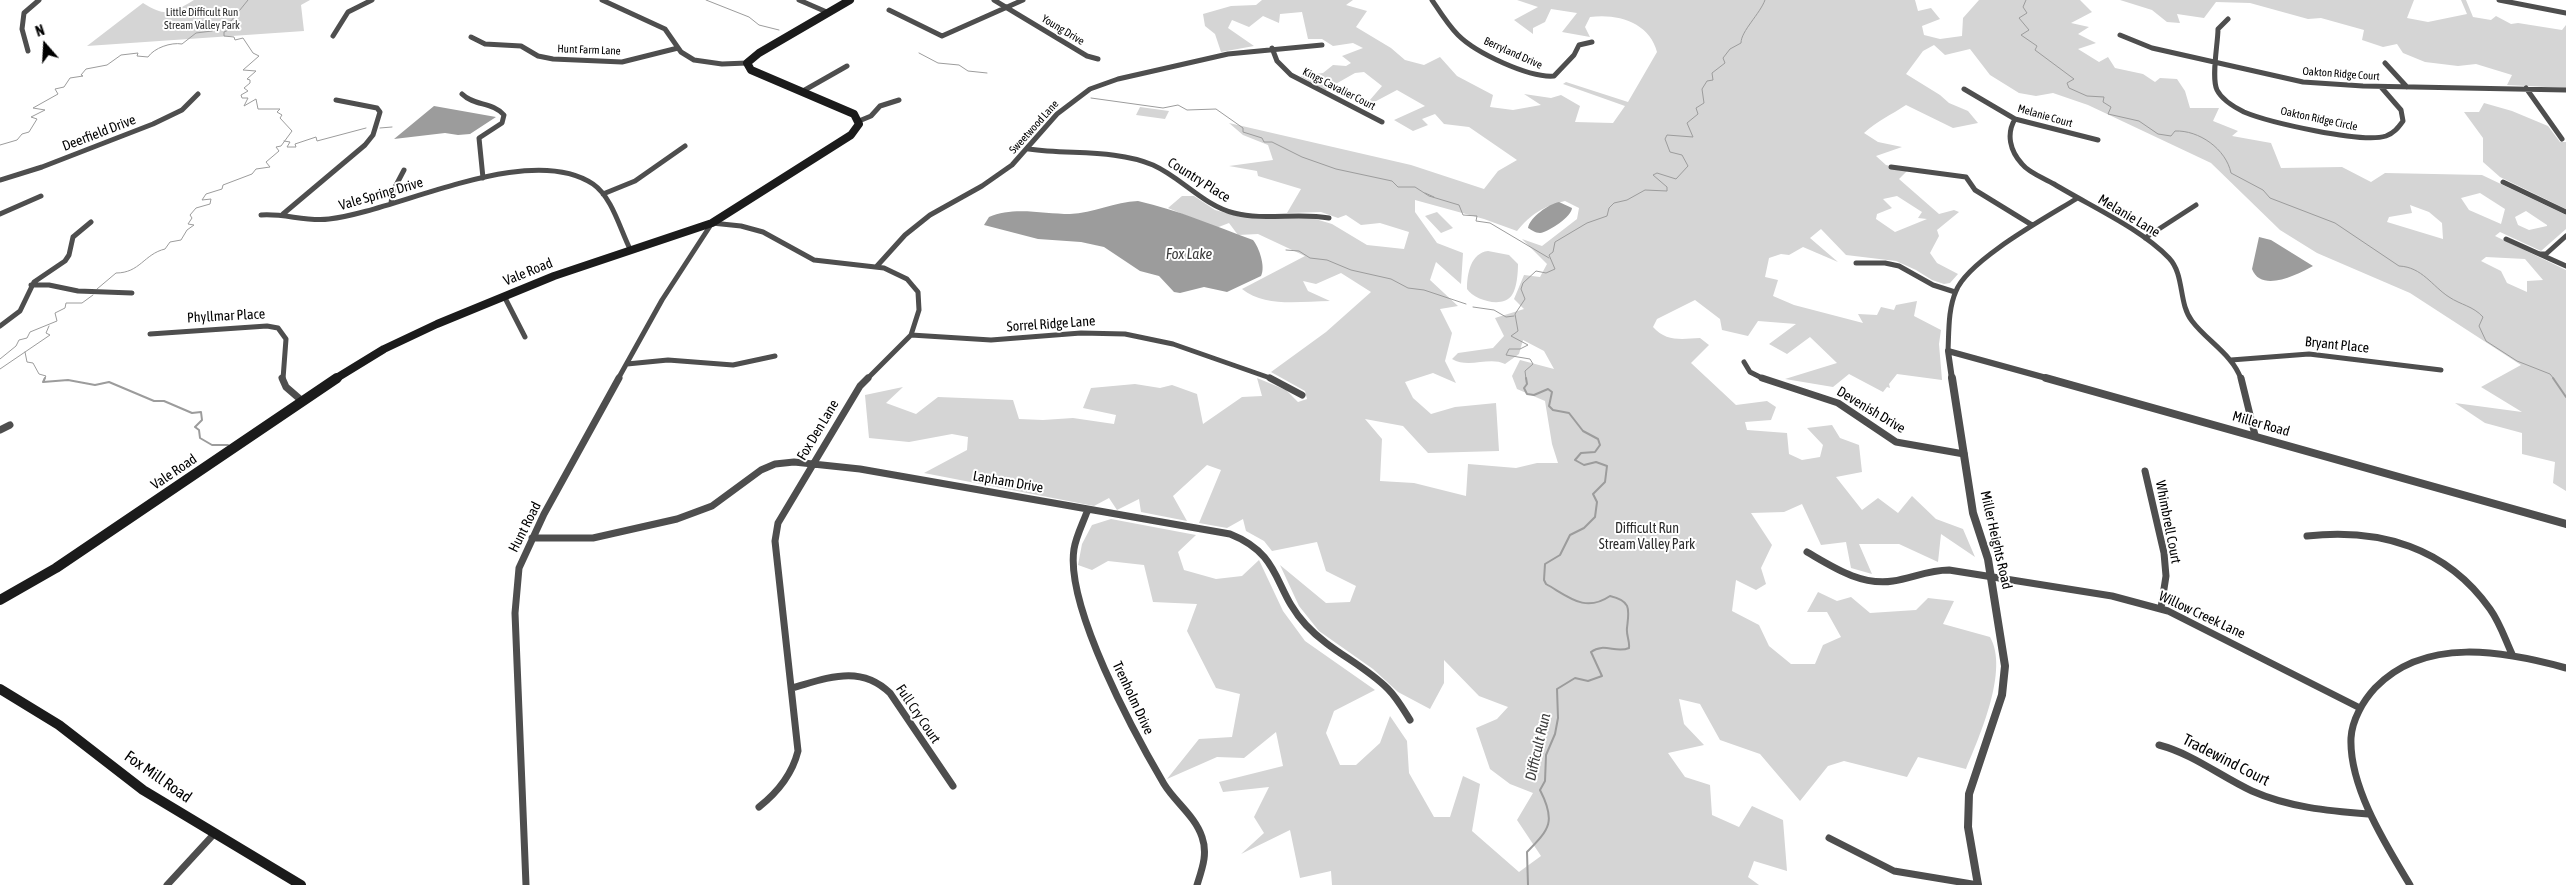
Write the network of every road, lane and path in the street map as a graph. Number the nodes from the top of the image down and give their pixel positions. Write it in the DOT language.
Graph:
graph roads {
  1 [pos="39,0"];
  2 [pos="372,0"];
  3 [pos="602,0"];
  4 [pos="799,0"];
  5 [pos="850,0"];
  6 [pos="994,0"];
  7 [pos="1022,0"];
  8 [pos="1432,0"];
  9 [pos="2499,0"];
  10 [pos="2535,0"];
  11 [pos="1006,7"];
  12 [pos="2536,7"];
  13 [pos="889,10"];
  14 [pos="829,12"];
  15 [pos="2566,13"];
  16 [pos="2228,19"];
  17 [pos="2120,35"];
  18 [pos="332,36"];
  19 [pos="471,37"];
  20 [pos="1592,42"];
  21 [pos="1322,44"];
  22 [pos="678,48"];
  23 [pos="1272,48"];
  24 [pos="28,51"];
  25 [pos="1098,59"];
  26 [pos="747,63"];
  27 [pos="2385,63"];
  28 [pos="2218,64"];
  29 [pos="847,66"];
  30 [pos="2381,87"];
  31 [pos="2407,87"];
  32 [pos="2526,88"];
  33 [pos="1964,89"];
  34 [pos="2566,90"];
  35 [pos="803,91"];
  36 [pos="198,94"];
  37 [pos="462,94"];
  38 [pos="336,100"];
  39 [pos="899,100"];
  40 [pos="2015,119"];
  41 [pos="859,121"];
  42 [pos="1382,122"];
  43 [pos="2562,139"];
  44 [pos="2098,140"];
  45 [pos="685,146"];
  46 [pos="1029,149"];
  47 [pos="1890,167"];
  48 [pos="404,170"];
  49 [pos="483,178"];
  50 [pos="0,180"];
  51 [pos="2503,182"];
  52 [pos="603,194"];
  53 [pos="42,196"];
  54 [pos="2076,198"];
  55 [pos="391,203"];
  56 [pos="2196,205"];
  57 [pos="2566,212"];
  58 [pos="0,214"];
  59 [pos="283,214"];
  60 [pos="261,215"];
  61 [pos="1328,218"];
  62 [pos="90,222"];
  63 [pos="712,223"];
  64 [pos="2032,225"];
  65 [pos="2566,236"];
  66 [pos="2145,238"];
  67 [pos="2506,239"];
  68 [pos="630,249"];
  69 [pos="2540,254"];
  70 [pos="1856,263"];
  71 [pos="877,266"];
  72 [pos="2566,266"];
  73 [pos="31,286"];
  74 [pos="1955,292"];
  75 [pos="132,294"];
  76 [pos="504,296"];
  77 [pos="0,326"];
  78 [pos="150,334"];
  79 [pos="911,334"];
  80 [pos="525,337"];
  81 [pos="1948,351"];
  82 [pos="776,356"];
  83 [pos="2231,360"];
  84 [pos="1744,362"];
  85 [pos="627,364"];
  86 [pos="2441,370"];
  87 [pos="1302,395"];
  88 [pos="301,400"];
  89 [pos="10,425"];
  90 [pos="0,430"];
  91 [pos="2255,435"];
  92 [pos="1964,454"];
  93 [pos="812,463"];
  94 [pos="2145,471"];
  95 [pos="1088,509"];
  96 [pos="2566,524"];
  97 [pos="2307,536"];
  98 [pos="532,538"];
  99 [pos="1807,552"];
  100 [pos="1992,578"];
  101 [pos="0,600"];
  102 [pos="2161,608"];
  103 [pos="2512,654"];
  104 [pos="2566,668"];
  105 [pos="792,688"];
  106 [pos="0,689"];
  107 [pos="2360,708"];
  108 [pos="1410,720"];
  109 [pos="2159,745"];
  110 [pos="953,786"];
  111 [pos="760,807"];
  112 [pos="2368,814"];
  113 [pos="214,834"];
  114 [pos="1829,838"];
  115 [pos="167,885"];
  116 [pos="301,885"];
  117 [pos="526,885"];
  118 [pos="1198,885"];
  119 [pos="1978,885"];
  120 [pos="2410,885"];
  1 -- 24 [label="street"];
  2 -- 18 [label="street"];
  3 -- 22 [label="street"];
  4 -- 14 [label="street"];
  5 -- 14 [label="main road"];
  6 -- 11 [label="street, Young Drive"];
  7 -- 11 [label="street"];
  8 -- 20 [label="street, Berryland Drive"];
  9 -- 12 [label="street"];
  10 -- 12 [label="street"];
  11 -- 13 [label="street"];
  11 -- 25 [label="street, Young Drive"];
  12 -- 15 [label="street"];
  14 -- 26 [label="main road"];
  16 -- 28 [label="street"];
  17 -- 28 [label="street, Oakton Ridge Court"];
  19 -- 22 [label="street, Hunt Farm Lane"];
  21 -- 23 [label="street, Sweetwood Lane"];
  22 -- 26 [label="street"];
  23 -- 42 [label="street, Kings Cavalier Court"];
  23 -- 46 [label="street, Sweetwood Lane"];
  26 -- 35 [label="main road"];
  27 -- 31 [label="street"];
  28 -- 30 [label="street, Oakton Ridge Court"];
  28 -- 30 [label="street, Oakton Ridge Circle"];
  29 -- 35 [label="street"];
  30 -- 31 [label="street, Oakton Ridge Court"];
  31 -- 32 [label="street, Oakton Ridge Court"];
  32 -- 34 [label="street, Oakton Ridge Court"];
  32 -- 43 [label="street"];
  33 -- 40 [label="street, Melanie Court"];
  35 -- 41 [label="main road"];
  36 -- 50 [label="street, Deerfield Drive"];
  37 -- 49 [label="street"];
  38 -- 59 [label="street"];
  39 -- 41 [label="street"];
  40 -- 44 [label="street, Melanie Court"];
  40 -- 54 [label="street, Melanie Lane"];
  41 -- 63 [label="main road, Vale Road"];
  45 -- 52 [label="street"];
  46 -- 61 [label="street, Country Place"];
  46 -- 71 [label="street, Sweetwood Lane"];
  47 -- 64 [label="street"];
  48 -- 55 [label="street"];
  49 -- 52 [label="street, Vale Spring Drive"];
  49 -- 55 [label="street, Vale Spring Drive"];
  51 -- 57 [label="street"];
  52 -- 68 [label="street, Vale Spring Drive"];
  53 -- 58 [label="street"];
  54 -- 64 [label="street, Miller Heights Road"];
  54 -- 66 [label="street, Melanie Lane"];
  55 -- 59 [label="street, Vale Spring Drive"];
  56 -- 66 [label="street"];
  59 -- 60 [label="street, Vale Spring Drive"];
  62 -- 73 [label="street"];
  63 -- 68 [label="main road, Vale Road"];
  63 -- 71 [label="street, Fox Den Lane"];
  63 -- 85 [label="street, Hunt Road"];
  64 -- 74 [label="street, Miller Heights Road"];
  65 -- 69 [label="street"];
  66 -- 83 [label="street, Melanie Lane"];
  67 -- 69 [label="street"];
  68 -- 76 [label="main road, Vale Road"];
  69 -- 72 [label="street"];
  70 -- 74 [label="street"];
  71 -- 79 [label="street, Fox Den Lane"];
  73 -- 75 [label="street"];
  73 -- 77 [label="street"];
  74 -- 81 [label="street, Miller Heights Road"];
  76 -- 80 [label="street"];
  76 -- 88 [label="main road, Vale Road"];
  78 -- 88 [label="street, Phyllmar Place"];
  79 -- 87 [label="street, Sorrel Ridge Lane"];
  79 -- 93 [label="street, Fox Den Lane"];
  81 -- 91 [label="street, Miller Road"];
  81 -- 92 [label="street, Miller Heights Road"];
  82 -- 85 [label="street"];
  83 -- 86 [label="street, Bryant Place"];
  83 -- 91 [label="street, Melanie Lane"];
  84 -- 92 [label="street, Devenish Drive"];
  85 -- 98 [label="street, Hunt Road"];
  88 -- 101 [label="main road, Vale Road"];
  89 -- 90 [label="street"];
  91 -- 96 [label="street, Miller Road"];
  92 -- 100 [label="street, Miller Heights Road"];
  93 -- 95 [label="street, Lapham Drive"];
  93 -- 98 [label="street, Lapham Drive"];
  93 -- 105 [label="street, Fox Den Lane"];
  94 -- 102 [label="street, Whimbrell Court"];
  95 -- 108 [label="street, Lapham Drive"];
  95 -- 118 [label="street, Trenholm Drive"];
  97 -- 103 [label="street"];
  98 -- 117 [label="street, Hunt Road"];
  99 -- 100 [label="street, Willow Creek Lane"];
  100 -- 102 [label="street, Willow Creek Lane"];
  100 -- 119 [label="street, Miller Heights Road"];
  102 -- 107 [label="street, Willow Creek Lane"];
  103 -- 104 [label="street"];
  103 -- 107 [label="street"];
  105 -- 110 [label="street, Full Cry Court"];
  105 -- 111 [label="street, Fox Den Lane"];
  106 -- 113 [label="main road, Fox Mill Road"];
  107 -- 112 [label="street"];
  109 -- 112 [label="street, Tradewind Court"];
  112 -- 120 [label="street"];
  113 -- 115 [label="street"];
  113 -- 116 [label="main road, Fox Mill Road"];
  114 -- 119 [label="street"];
}
